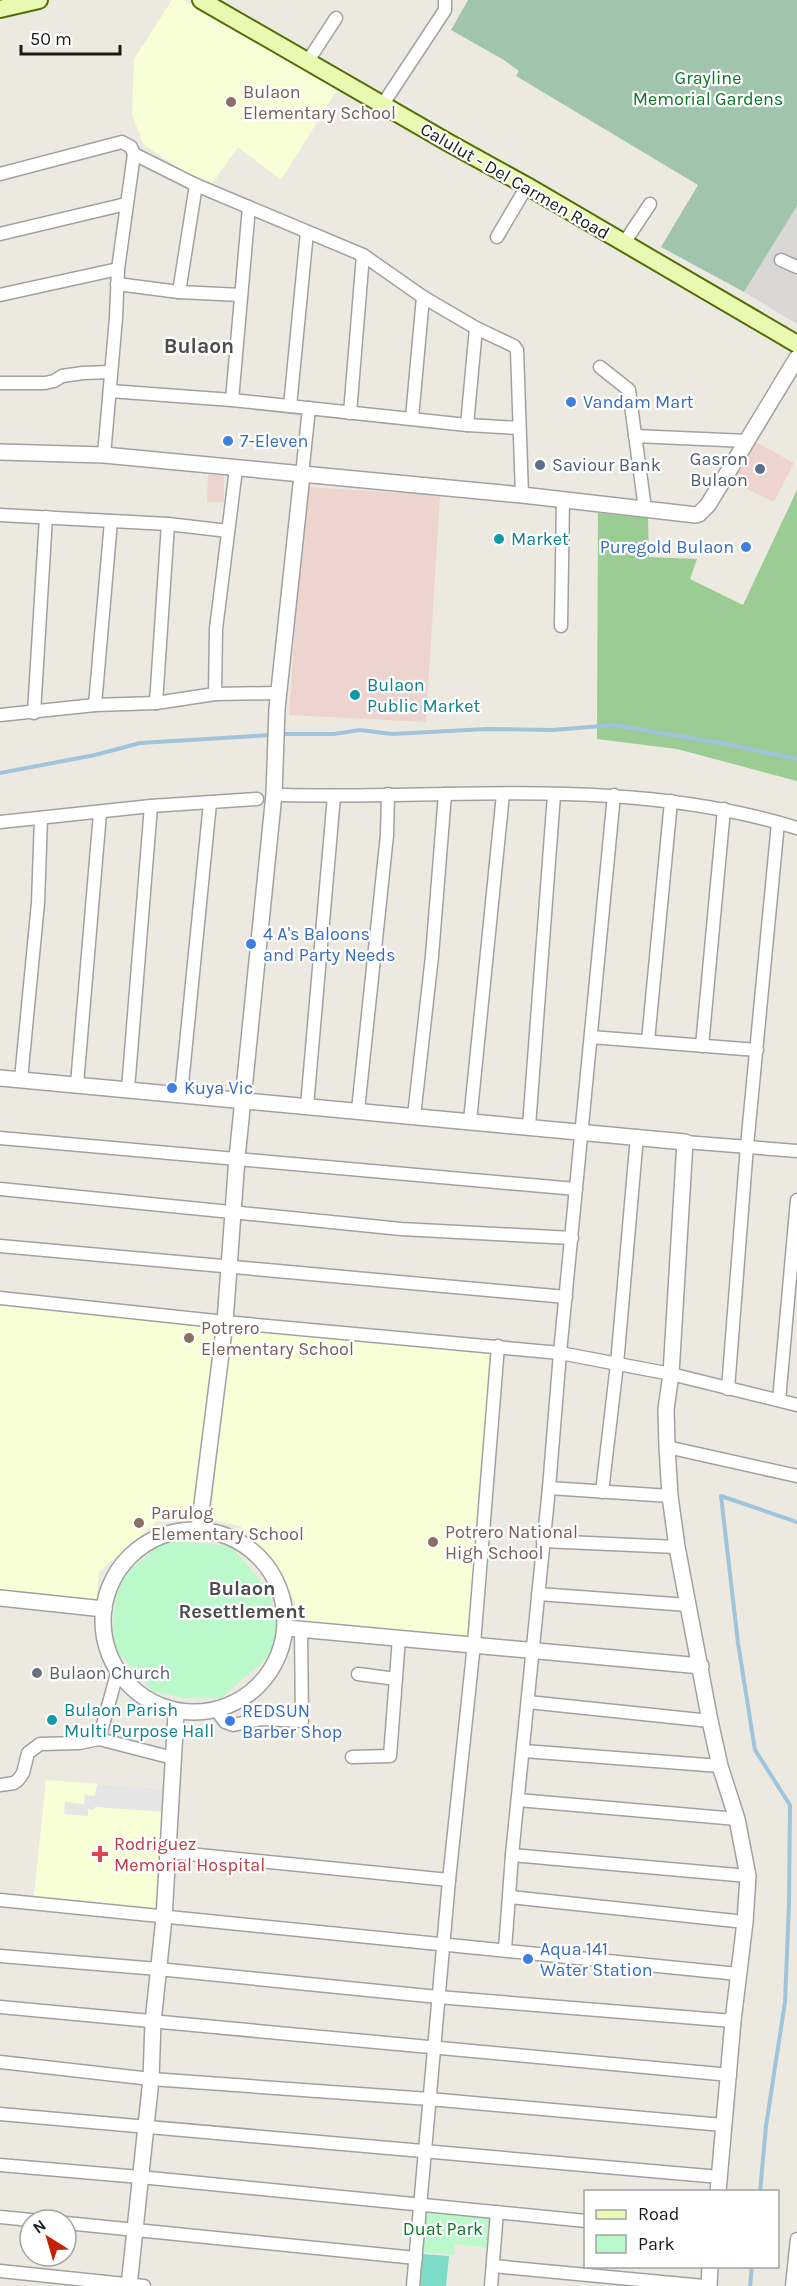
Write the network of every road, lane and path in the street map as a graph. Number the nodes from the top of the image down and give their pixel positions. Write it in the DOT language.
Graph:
graph roads {
  1 [pos="39,0"];
  2 [pos="201,0"];
  3 [pos="445,0"];
  4 [pos="0,9"];
  5 [pos="336,18"];
  6 [pos="309,61"];
  7 [pos="383,105"];
  8 [pos="134,154"];
  9 [pos="0,174"];
  10 [pos="196,185"];
  11 [pos="527,186"];
  12 [pos="126,204"];
  13 [pos="650,204"];
  14 [pos="249,207"];
  15 [pos="307,232"];
  16 [pos="0,234"];
  17 [pos="497,237"];
  18 [pos="624,243"];
  19 [pos="363,255"];
  20 [pos="781,260"];
  21 [pos="797,267"];
  22 [pos="118,269"];
  23 [pos="117,284"];
  24 [pos="179,292"];
  25 [pos="0,295"];
  26 [pos="241,295"];
  27 [pos="423,297"];
  28 [pos="476,328"];
  29 [pos="797,344"];
  30 [pos="797,358"];
  31 [pos="600,368"];
  32 [pos="110,372"];
  33 [pos="0,383"];
  34 [pos="110,391"];
  35 [pos="232,400"];
  36 [pos="290,405"];
  37 [pos="309,408"];
  38 [pos="350,413"];
  39 [pos="412,418"];
  40 [pos="467,425"];
  41 [pos="519,428"];
  42 [pos="635,436"];
  43 [pos="747,441"];
  44 [pos="0,452"];
  45 [pos="104,455"];
  46 [pos="236,469"];
  47 [pos="302,475"];
  48 [pos="522,495"];
  49 [pos="563,500"];
  50 [pos="645,509"];
  51 [pos="0,516"];
  52 [pos="46,517"];
  53 [pos="111,521"];
  54 [pos="168,524"];
  55 [pos="228,531"];
  56 [pos="561,626"];
  57 [pos="278,693"];
  58 [pos="215,694"];
  59 [pos="156,703"];
  60 [pos="95,705"];
  61 [pos="34,713"];
  62 [pos="0,715"];
  63 [pos="388,794"];
  64 [pos="445,794"];
  65 [pos="503,794"];
  66 [pos="283,795"];
  67 [pos="554,795"];
  68 [pos="614,795"];
  69 [pos="334,796"];
  70 [pos="257,799"];
  71 [pos="671,801"];
  72 [pos="210,803"];
  73 [pos="151,807"];
  74 [pos="724,809"];
  75 [pos="100,813"];
  76 [pos="41,818"];
  77 [pos="0,822"];
  78 [pos="778,823"];
  79 [pos="797,828"];
  80 [pos="591,1037"];
  81 [pos="648,1041"];
  82 [pos="702,1046"];
  83 [pos="757,1050"];
  84 [pos="0,1078"];
  85 [pos="21,1079"];
  86 [pos="77,1084"];
  87 [pos="128,1089"];
  88 [pos="181,1094"];
  89 [pos="243,1100"];
  90 [pos="307,1106"];
  91 [pos="358,1110"];
  92 [pos="414,1116"];
  93 [pos="470,1121"];
  94 [pos="529,1126"];
  95 [pos="582,1131"];
  96 [pos="638,1136"];
  97 [pos="0,1138"];
  98 [pos="685,1142"];
  99 [pos="747,1146"];
  100 [pos="797,1151"];
  101 [pos="237,1158"];
  102 [pos="0,1189"];
  103 [pos="576,1189"];
  104 [pos="797,1200"];
  105 [pos="233,1212"];
  106 [pos="572,1238"];
  107 [pos="0,1245"];
  108 [pos="229,1266"];
  109 [pos="566,1297"];
  110 [pos="0,1299"];
  111 [pos="225,1322"];
  112 [pos="498,1346"];
  113 [pos="560,1353"];
  114 [pos="617,1364"];
  115 [pos="670,1374"];
  116 [pos="728,1389"];
  117 [pos="779,1400"];
  118 [pos="797,1405"];
  119 [pos="667,1447"];
  120 [pos="797,1476"];
  121 [pos="549,1488"];
  122 [pos="602,1492"];
  123 [pos="670,1496"];
  124 [pos="200,1528"];
  125 [pos="543,1541"];
  126 [pos="677,1547"];
  127 [pos="538,1594"];
  128 [pos="0,1598"];
  129 [pos="688,1605"];
  130 [pos="104,1609"];
  131 [pos="294,1628"];
  132 [pos="399,1638"];
  133 [pos="474,1644"];
  134 [pos="533,1651"];
  135 [pos="701,1666"];
  136 [pos="118,1670"];
  137 [pos="358,1674"];
  138 [pos="396,1679"];
  139 [pos="528,1702"];
  140 [pos="217,1711"];
  141 [pos="176,1714"];
  142 [pos="710,1721"];
  143 [pos="99,1739"];
  144 [pos="524,1750"];
  145 [pos="352,1757"];
  146 [pos="173,1758"];
  147 [pos="720,1766"];
  148 [pos="0,1785"];
  149 [pos="518,1800"];
  150 [pos="737,1819"];
  151 [pos="169,1852"];
  152 [pos="512,1854"];
  153 [pos="747,1876"];
  154 [pos="449,1880"];
  155 [pos="510,1897"];
  156 [pos="0,1900"];
  157 [pos="164,1918"];
  158 [pos="746,1922"];
  159 [pos="443,1945"];
  160 [pos="505,1949"];
  161 [pos="0,1956"];
  162 [pos="158,1969"];
  163 [pos="738,1974"];
  164 [pos="438,1997"];
  165 [pos="0,2007"];
  166 [pos="733,2021"];
  167 [pos="153,2022"];
  168 [pos="433,2048"];
  169 [pos="0,2062"];
  170 [pos="730,2075"];
  171 [pos="151,2079"];
  172 [pos="429,2099"];
  173 [pos="0,2114"];
  174 [pos="145,2125"];
  175 [pos="723,2125"];
  176 [pos="424,2152"];
  177 [pos="0,2165"];
  178 [pos="140,2177"];
  179 [pos="719,2184"];
  180 [pos="420,2205"];
  181 [pos="497,2212"];
  182 [pos="0,2217"];
  183 [pos="18,2219"];
  184 [pos="584,2221"];
  185 [pos="78,2224"];
  186 [pos="135,2229"];
  187 [pos="797,2239"];
  188 [pos="416,2258"];
  189 [pos="492,2266"];
  190 [pos="710,2268"];
  191 [pos="0,2271"];
  192 [pos="134,2285"];
  193 [pos="412,2286"];
  194 [pos="491,2286"];
  195 [pos="704,2286"];
  196 [pos="709,2286"];
  197 [pos="792,2286"];
  1 -- 4 [label="main road"];
  2 -- 6 [label="main road, Calulut - Del Carmen Road"];
  3 -- 7 [label="street"];
  5 -- 6 [label="street"];
  6 -- 7 [label="main road, Calulut - Del Carmen Road"];
  7 -- 11 [label="main road, Calulut - Del Carmen Road"];
  8 -- 9 [label="street"];
  8 -- 10 [label="street"];
  8 -- 12 [label="street"];
  10 -- 14 [label="street"];
  10 -- 24 [label="street"];
  11 -- 17 [label="street"];
  11 -- 18 [label="main road, Calulut - Del Carmen Road"];
  12 -- 16 [label="street"];
  12 -- 22 [label="street"];
  13 -- 18 [label="street"];
  14 -- 15 [label="street"];
  14 -- 26 [label="street"];
  15 -- 19 [label="street"];
  15 -- 36 [label="street"];
  18 -- 29 [label="main road, Calulut - Del Carmen Road"];
  19 -- 27 [label="street"];
  19 -- 38 [label="street"];
  20 -- 21 [label="street"];
  22 -- 23 [label="street"];
  22 -- 25 [label="street"];
  23 -- 24 [label="street"];
  23 -- 32 [label="street"];
  24 -- 26 [label="street"];
  26 -- 35 [label="street"];
  27 -- 28 [label="street"];
  27 -- 39 [label="street"];
  28 -- 40 [label="street"];
  28 -- 41 [label="street"];
  30 -- 43 [label="street"];
  31 -- 42 [label="street"];
  32 -- 33 [label="street"];
  32 -- 34 [label="street"];
  34 -- 35 [label="street"];
  34 -- 45 [label="street"];
  35 -- 36 [label="street"];
  36 -- 37 [label="street"];
  37 -- 38 [label="street"];
  37 -- 47 [label="street"];
  38 -- 39 [label="street"];
  39 -- 40 [label="street"];
  40 -- 41 [label="street"];
  41 -- 48 [label="street"];
  42 -- 43 [label="street"];
  42 -- 50 [label="street"];
  43 -- 50 [label="street"];
  44 -- 45 [label="street"];
  45 -- 46 [label="street"];
  46 -- 47 [label="street"];
  46 -- 55 [label="street"];
  47 -- 48 [label="street"];
  47 -- 57 [label="street"];
  48 -- 49 [label="street"];
  49 -- 50 [label="street"];
  49 -- 56 [label="street"];
  51 -- 52 [label="street"];
  52 -- 53 [label="street"];
  52 -- 61 [label="street"];
  53 -- 54 [label="street"];
  53 -- 60 [label="street"];
  54 -- 55 [label="street"];
  54 -- 59 [label="street"];
  55 -- 58 [label="street"];
  57 -- 58 [label="street"];
  57 -- 89 [label="street"];
  58 -- 59 [label="street"];
  59 -- 60 [label="street"];
  60 -- 61 [label="street"];
  61 -- 62 [label="street"];
  63 -- 64 [label="street"];
  63 -- 69 [label="street"];
  63 -- 91 [label="street"];
  64 -- 65 [label="street"];
  64 -- 92 [label="street"];
  65 -- 67 [label="street"];
  65 -- 93 [label="street"];
  66 -- 69 [label="street"];
  67 -- 68 [label="street"];
  67 -- 94 [label="street"];
  68 -- 71 [label="street"];
  68 -- 80 [label="street"];
  69 -- 90 [label="street"];
  70 -- 72 [label="street"];
  71 -- 74 [label="street"];
  71 -- 81 [label="street"];
  72 -- 73 [label="street"];
  72 -- 88 [label="street"];
  73 -- 75 [label="street"];
  73 -- 87 [label="street"];
  74 -- 78 [label="street"];
  74 -- 82 [label="street"];
  75 -- 76 [label="street"];
  75 -- 86 [label="street"];
  76 -- 77 [label="street"];
  76 -- 85 [label="street"];
  78 -- 79 [label="street"];
  78 -- 83 [label="street"];
  80 -- 81 [label="street"];
  80 -- 95 [label="street"];
  81 -- 82 [label="street"];
  82 -- 83 [label="street"];
  83 -- 99 [label="street"];
  84 -- 85 [label="street"];
  85 -- 86 [label="street"];
  86 -- 87 [label="street"];
  87 -- 88 [label="street"];
  88 -- 89 [label="street"];
  89 -- 90 [label="street"];
  89 -- 101 [label="street"];
  90 -- 91 [label="street"];
  91 -- 92 [label="street"];
  92 -- 93 [label="street"];
  93 -- 94 [label="street"];
  94 -- 95 [label="street"];
  95 -- 96 [label="street"];
  95 -- 103 [label="street"];
  96 -- 98 [label="street"];
  96 -- 114 [label="street"];
  97 -- 101 [label="street"];
  98 -- 99 [label="street"];
  98 -- 115 [label="street"];
  99 -- 100 [label="street"];
  99 -- 116 [label="street"];
  101 -- 103 [label="street"];
  101 -- 105 [label="street"];
  102 -- 105 [label="street"];
  103 -- 106 [label="street"];
  104 -- 117 [label="street"];
  105 -- 106 [label="street"];
  105 -- 108 [label="street"];
  106 -- 109 [label="street"];
  107 -- 108 [label="street"];
  108 -- 109 [label="street"];
  108 -- 111 [label="street"];
  109 -- 113 [label="street"];
  110 -- 111 [label="street"];
  111 -- 112 [label="street"];
  111 -- 124 [label="street"];
  112 -- 113 [label="street"];
  112 -- 133 [label="street"];
  113 -- 114 [label="street"];
  113 -- 121 [label="street"];
  114 -- 115 [label="street"];
  114 -- 122 [label="street"];
  115 -- 116 [label="street"];
  115 -- 119 [label="street"];
  116 -- 117 [label="street"];
  117 -- 118 [label="street"];
  119 -- 120 [label="street"];
  119 -- 123 [label="street"];
  121 -- 122 [label="street"];
  121 -- 125 [label="street"];
  122 -- 123 [label="street"];
  123 -- 126 [label="street"];
  124 -- 130 [label="street"];
  124 -- 131 [label="street"];
  125 -- 126 [label="street"];
  125 -- 127 [label="street"];
  126 -- 129 [label="street"];
  127 -- 129 [label="street"];
  127 -- 134 [label="street"];
  128 -- 130 [label="street"];
  129 -- 135 [label="street"];
  130 -- 136 [label="street"];
  131 -- 132 [label="street"];
  131 -- 140 [label="street"];
  131 -- 140 [label="street"];
  132 -- 133 [label="street"];
  132 -- 138 [label="street"];
  133 -- 134 [label="street"];
  133 -- 154 [label="street"];
  134 -- 135 [label="street"];
  134 -- 139 [label="street"];
  135 -- 142 [label="street"];
  136 -- 141 [label="street"];
  136 -- 143 [label="street"];
  137 -- 138 [label="street"];
  138 -- 145 [label="street"];
  139 -- 142 [label="street"];
  139 -- 144 [label="street"];
  140 -- 141 [label="street"];
  141 -- 146 [label="street"];
  142 -- 147 [label="street"];
  143 -- 146 [label="street"];
  143 -- 148 [label="street"];
  144 -- 147 [label="street"];
  144 -- 149 [label="street"];
  146 -- 151 [label="street"];
  147 -- 150 [label="street"];
  149 -- 150 [label="street"];
  149 -- 152 [label="street"];
  150 -- 153 [label="street"];
  151 -- 154 [label="street"];
  151 -- 157 [label="street"];
  152 -- 153 [label="street"];
  152 -- 155 [label="street"];
  153 -- 158 [label="street"];
  154 -- 159 [label="street"];
  155 -- 158 [label="street"];
  155 -- 160 [label="street"];
  156 -- 157 [label="street"];
  157 -- 159 [label="street"];
  157 -- 162 [label="street"];
  158 -- 163 [label="street"];
  159 -- 160 [label="street"];
  159 -- 164 [label="street"];
  160 -- 163 [label="street"];
  161 -- 162 [label="street"];
  162 -- 164 [label="street"];
  162 -- 167 [label="street"];
  163 -- 166 [label="street"];
  164 -- 166 [label="street"];
  164 -- 168 [label="street"];
  165 -- 167 [label="street"];
  166 -- 170 [label="street"];
  167 -- 168 [label="street"];
  167 -- 171 [label="street"];
  168 -- 170 [label="street"];
  168 -- 172 [label="street"];
  169 -- 171 [label="street"];
  170 -- 175 [label="street"];
  171 -- 172 [label="street"];
  171 -- 174 [label="street"];
  172 -- 175 [label="street"];
  172 -- 176 [label="street"];
  173 -- 174 [label="street"];
  174 -- 176 [label="street"];
  174 -- 178 [label="street"];
  175 -- 179 [label="street"];
  176 -- 179 [label="street"];
  176 -- 180 [label="street"];
  177 -- 178 [label="street"];
  178 -- 180 [label="street"];
  178 -- 186 [label="street"];
  180 -- 181 [label="street"];
  180 -- 188 [label="street"];
  181 -- 184 [label="street"];
  181 -- 189 [label="street"];
  182 -- 183 [label="street"];
  185 -- 186 [label="street"];
  186 -- 188 [label="street"];
  186 -- 192 [label="street"];
  187 -- 197 [label="street"];
  188 -- 193 [label="street"];
  189 -- 194 [label="street"];
  189 -- 195 [label="street"];
  190 -- 196 [label="street"];
  191 -- 192 [label="street"];
}
